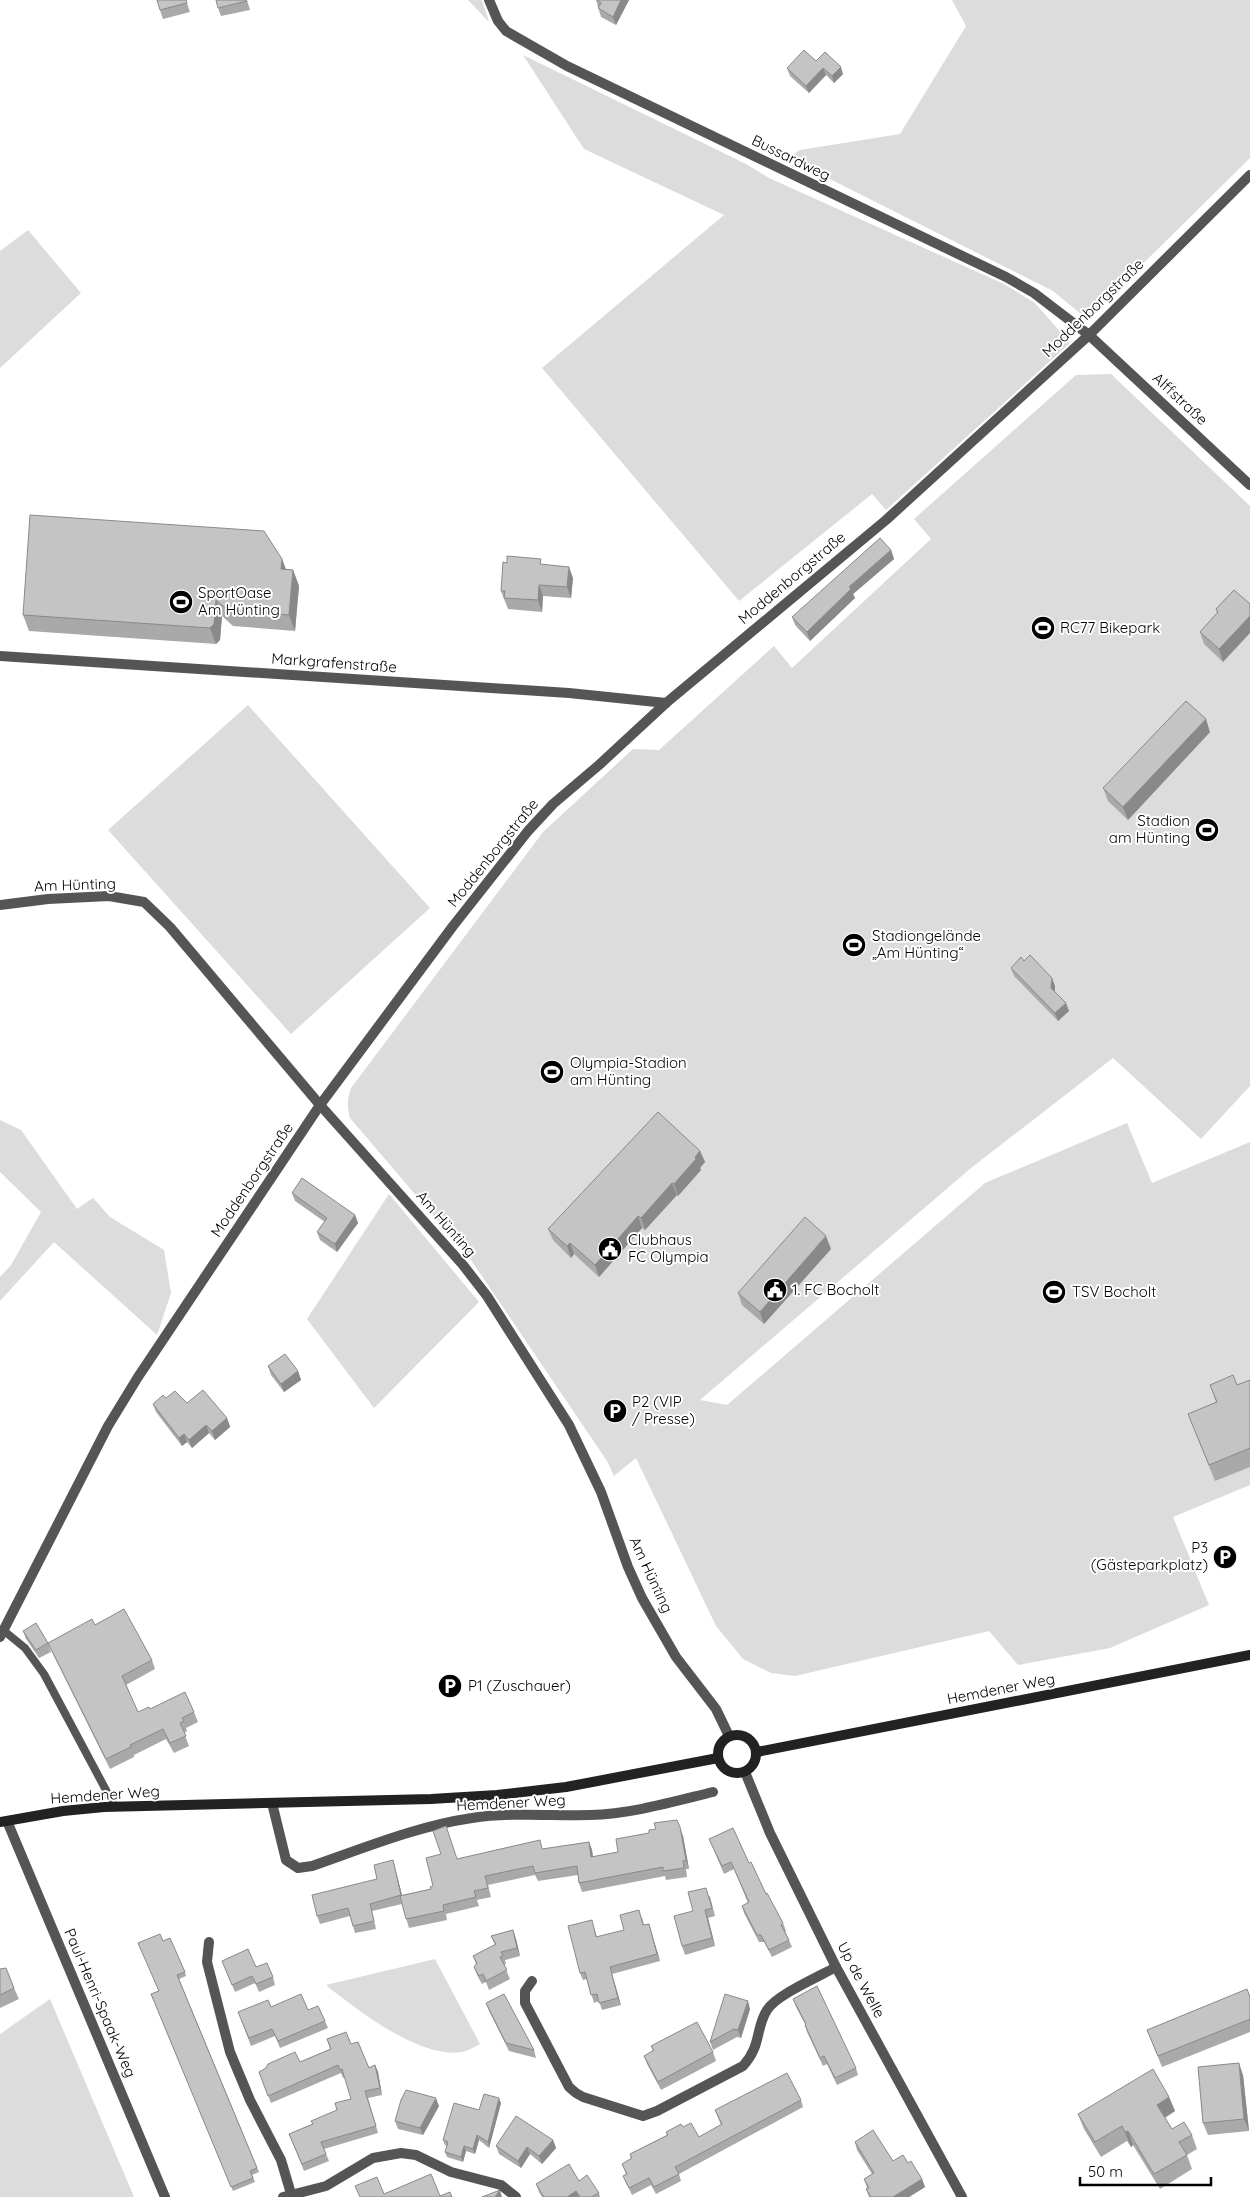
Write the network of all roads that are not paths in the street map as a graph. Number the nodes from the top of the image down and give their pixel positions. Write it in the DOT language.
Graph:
graph roads {
  1 [pos="489,0"];
  2 [pos="1250,174"];
  3 [pos="1089,335"];
  4 [pos="1250,485"];
  5 [pos="0,656"];
  6 [pos="666,703"];
  7 [pos="0,905"];
  8 [pos="320,1105"];
  9 [pos="2,1634"];
  10 [pos="1250,1655"];
  11 [pos="729,1736"];
  12 [pos="757,1752"];
  13 [pos="718,1758"];
  14 [pos="744,1772"];
  15 [pos="713,1792"];
  16 [pos="272,1803"];
  17 [pos="115,1807"];
  18 [pos="3,1822"];
  19 [pos="208,1942"];
  20 [pos="836,1967"];
  21 [pos="532,1981"];
  22 [pos="289,2196"];
  23 [pos="165,2197"];
  24 [pos="516,2197"];
  25 [pos="962,2197"];
  1 -- 3 [label="street, Bussardweg"];
  2 -- 3 [label="street, Moddenborgstraße"];
  3 -- 4 [label="street, Alffstraße"];
  3 -- 6 [label="street, Moddenborgstraße"];
  5 -- 6 [label="street, Markgrafenstraße"];
  6 -- 8 [label="street, Moddenborgstraße"];
  7 -- 8 [label="street, Am Hünting"];
  8 -- 9 [label="street, Moddenborgstraße"];
  8 -- 11 [label="street, Am Hünting"];
  9 -- 17 [label="lane"];
  10 -- 12 [label="street, Hemdener Weg"];
  11 -- 12 [label="street"];
  11 -- 13 [label="street"];
  12 -- 14 [label="street"];
  13 -- 14 [label="street"];
  13 -- 16 [label="street, Hemdener Weg"];
  14 -- 20 [label="street, Up de Welle"];
  15 -- 16 [label="street, Hemdener Weg"];
  16 -- 17 [label="street, Hemdener Weg"];
  17 -- 18 [label="street, Hemdener Weg"];
  18 -- 23 [label="street, Paul-Henri-Spaak-Weg"];
  19 -- 22 [label="street"];
  20 -- 21 [label="street"];
  20 -- 25 [label="street, Up de Welle"];
  22 -- 24 [label="street"];
}
